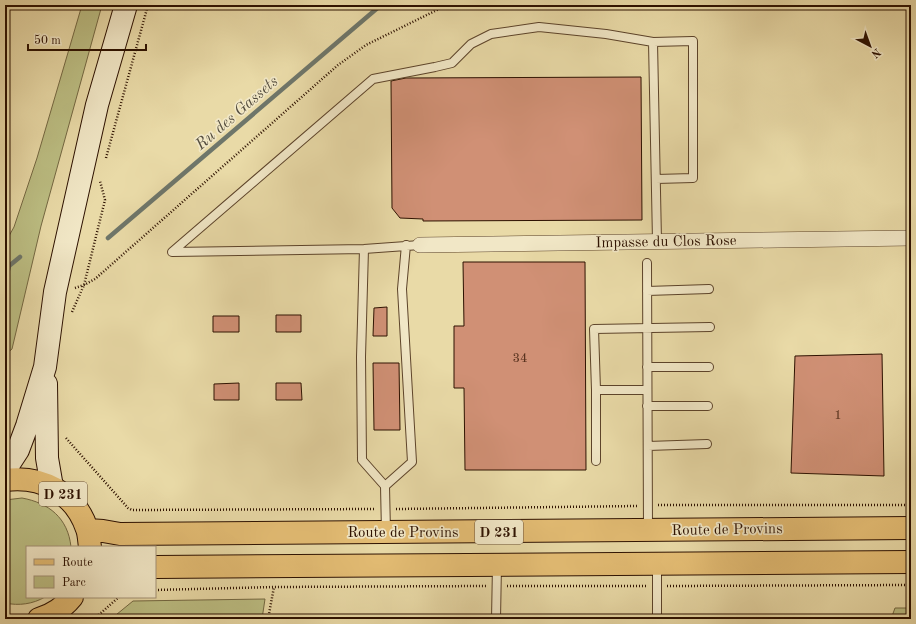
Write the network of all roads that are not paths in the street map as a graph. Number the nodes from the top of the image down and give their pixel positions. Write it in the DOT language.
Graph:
graph roads {
  1 [pos="126,5"];
  2 [pos="653,42"];
  3 [pos="656,179"];
  4 [pos="911,238"];
  5 [pos="657,241"];
  6 [pos="413,245"];
  7 [pos="364,249"];
  8 [pos="646,263"];
  9 [pos="709,289"];
  10 [pos="647,291"];
  11 [pos="710,327"];
  12 [pos="647,328"];
  13 [pos="647,366"];
  14 [pos="45,367"];
  15 [pos="709,367"];
  16 [pos="596,390"];
  17 [pos="647,390"];
  18 [pos="647,406"];
  19 [pos="708,406"];
  20 [pos="707,444"];
  21 [pos="648,446"];
  22 [pos="596,461"];
  23 [pos="5,470"];
  24 [pos="5,480"];
  25 [pos="385,486"];
  26 [pos="52,487"];
  27 [pos="911,528"];
  28 [pos="648,530"];
  29 [pos="386,533"];
  30 [pos="89,538"];
  31 [pos="911,562"];
  32 [pos="656,563"];
  33 [pos="497,564"];
  34 [pos="156,566"];
  35 [pos="71,598"];
  36 [pos="43,618"];
  37 [pos="496,619"];
  38 [pos="657,619"];
  1 -- 14 [label="main road"];
  2 -- 3 [label="lane"];
  2 -- 3 [label="lane"];
  2 -- 7 [label="lane"];
  3 -- 5 [label="lane"];
  4 -- 5 [label="street, Impasse du Clos Rose"];
  5 -- 6 [label="street, Impasse du Clos Rose"];
  6 -- 7 [label="lane"];
  6 -- 25 [label="lane"];
  7 -- 25 [label="lane"];
  8 -- 10 [label="lane"];
  9 -- 10 [label="lane"];
  10 -- 12 [label="lane"];
  11 -- 12 [label="lane"];
  12 -- 13 [label="lane"];
  12 -- 16 [label="lane"];
  13 -- 15 [label="lane"];
  13 -- 17 [label="lane"];
  14 -- 23 [label="main road"];
  14 -- 26 [label="main road"];
  16 -- 17 [label="lane"];
  16 -- 22 [label="lane"];
  17 -- 18 [label="lane"];
  18 -- 19 [label="lane"];
  18 -- 21 [label="lane"];
  20 -- 21 [label="lane"];
  21 -- 28 [label="lane"];
  24 -- 26 [label="main road, D 231"];
  25 -- 29 [label="lane"];
  26 -- 30 [label="main road, D 231"];
  27 -- 28 [label="main road, Route de Provins / D 231"];
  28 -- 29 [label="main road, Route de Provins / D 231"];
  29 -- 30 [label="main road, Route de Provins / D 231"];
  31 -- 32 [label="main road, D 231"];
  32 -- 33 [label="main road, D 231"];
  32 -- 38 [label="lane"];
  33 -- 34 [label="main road, D 231"];
  33 -- 37 [label="lane"];
  35 -- 36 [label="main road"];
}
